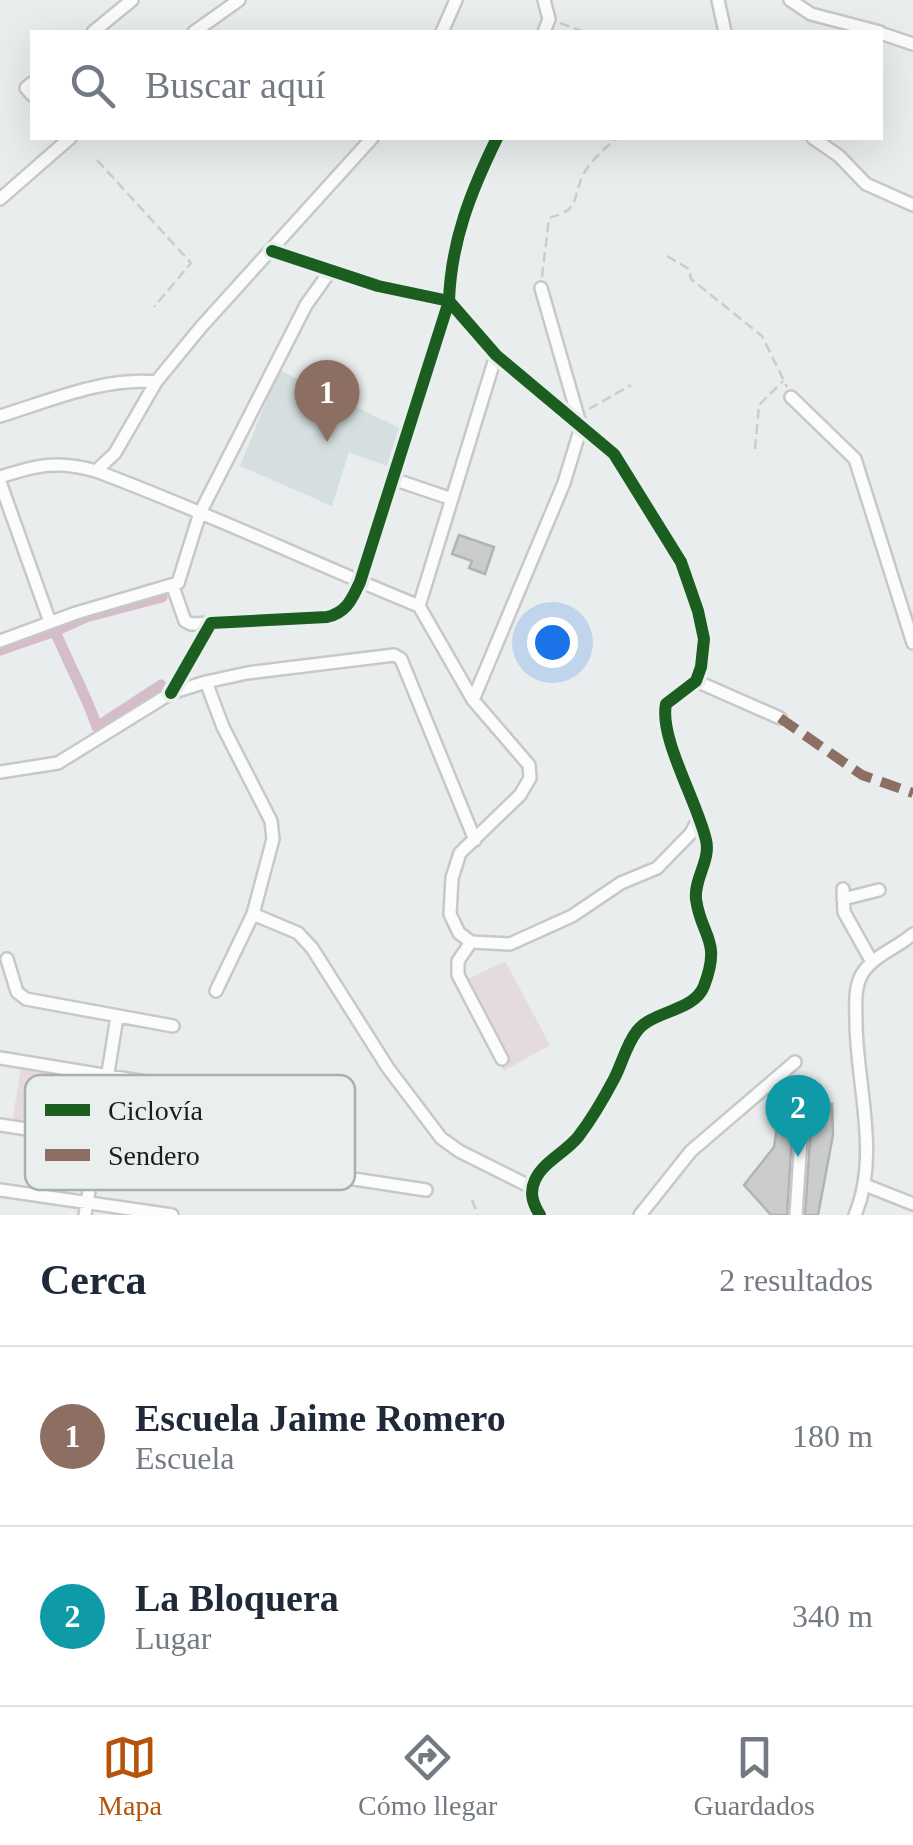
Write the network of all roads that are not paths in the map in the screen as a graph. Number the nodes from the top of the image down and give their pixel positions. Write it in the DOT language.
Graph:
graph roads {
  1 [pos="132,0"];
  2 [pos="213,0"];
  3 [pos="239,0"];
  4 [pos="456,0"];
  5 [pos="544,0"];
  6 [pos="718,0"];
  7 [pos="790,0"];
  8 [pos="214,15"];
  9 [pos="95,30"];
  10 [pos="196,30"];
  11 [pos="443,30"];
  12 [pos="545,30"];
  13 [pos="725,30"];
  14 [pos="872,30"];
  15 [pos="883,33"];
  16 [pos="913,44"];
  17 [pos="68,140"];
  18 [pos="370,140"];
  19 [pos="496,140"];
  20 [pos="816,140"];
  21 [pos="0,199"];
  22 [pos="913,205"];
  23 [pos="272,251"];
  24 [pos="330,270"];
  25 [pos="541,288"];
  26 [pos="449,301"];
  27 [pos="496,355"];
  28 [pos="156,382"];
  29 [pos="791,397"];
  30 [pos="0,416"];
  31 [pos="580,421"];
  32 [pos="96,472"];
  33 [pos="392,478"];
  34 [pos="0,479"];
  35 [pos="452,499"];
  36 [pos="200,513"];
  37 [pos="360,582"];
  38 [pos="173,586"];
  39 [pos="420,606"];
  40 [pos="50,622"];
  41 [pos="211,623"];
  42 [pos="0,641"];
  43 [pos="913,643"];
  44 [pos="696,681"];
  45 [pos="206,682"];
  46 [pos="171,693"];
  47 [pos="473,700"];
  48 [pos="780,718"];
  49 [pos="0,772"];
  50 [pos="700,818"];
  51 [pos="476,840"];
  52 [pos="879,890"];
  53 [pos="253,914"];
  54 [pos="913,934"];
  55 [pos="470,942"];
  56 [pos="7,960"];
  57 [pos="872,962"];
  58 [pos="216,991"];
  59 [pos="117,1017"];
  60 [pos="173,1026"];
  61 [pos="0,1058"];
  62 [pos="502,1059"];
  63 [pos="795,1062"];
  64 [pos="107,1075"];
  65 [pos="0,1125"];
  66 [pos="25,1129"];
  67 [pos="801,1138"];
  68 [pos="355,1180"];
  69 [pos="865,1184"];
  70 [pos="533,1188"];
  71 [pos="0,1190"];
  72 [pos="89,1190"];
  73 [pos="426,1190"];
  74 [pos="87,1201"];
  75 [pos="913,1204"];
  76 [pos="84,1215"];
  77 [pos="172,1215"];
  78 [pos="540,1215"];
  79 [pos="640,1215"];
  80 [pos="796,1215"];
  81 [pos="855,1215"];
  1 -- 9 [label="street"];
  2 -- 8 [label="street"];
  3 -- 8 [label="street"];
  4 -- 11 [label="street"];
  5 -- 12 [label="street"];
  6 -- 13 [label="street"];
  7 -- 14 [label="street"];
  8 -- 10 [label="street"];
  15 -- 16 [label="street"];
  17 -- 21 [label="street"];
  18 -- 23 [label="street"];
  19 -- 26 [label="street"];
  20 -- 22 [label="street"];
  23 -- 24 [label="street"];
  23 -- 28 [label="street"];
  24 -- 26 [label="street"];
  24 -- 36 [label="street"];
  25 -- 31 [label="street"];
  26 -- 27 [label="street"];
  26 -- 33 [label="street"];
  27 -- 31 [label="street"];
  27 -- 35 [label="street"];
  28 -- 30 [label="street"];
  28 -- 32 [label="street"];
  29 -- 43 [label="street"];
  31 -- 44 [label="street"];
  31 -- 47 [label="street"];
  32 -- 34 [label="street"];
  32 -- 36 [label="street"];
  33 -- 35 [label="street"];
  33 -- 37 [label="street"];
  34 -- 40 [label="street"];
  35 -- 39 [label="street"];
  36 -- 37 [label="street"];
  36 -- 38 [label="street"];
  37 -- 39 [label="street"];
  37 -- 41 [label="street"];
  38 -- 40 [label="street"];
  38 -- 41 [label="street"];
  39 -- 47 [label="street"];
  40 -- 42 [label="street"];
  41 -- 46 [label="street"];
  44 -- 48 [label="street"];
  44 -- 50 [label="street"];
  45 -- 46 [label="street"];
  45 -- 51 [label="street"];
  45 -- 53 [label="street"];
  46 -- 49 [label="street"];
  47 -- 51 [label="street"];
  50 -- 55 [label="street"];
  50 -- 70 [label="street"];
  51 -- 55 [label="street"];
  52 -- 57 [label="street"];
  53 -- 58 [label="street"];
  53 -- 70 [label="street"];
  54 -- 57 [label="street"];
  55 -- 62 [label="street"];
  56 -- 59 [label="street"];
  57 -- 69 [label="street"];
  59 -- 60 [label="street"];
  59 -- 64 [label="street"];
  61 -- 64 [label="street"];
  63 -- 79 [label="street"];
  65 -- 66 [label="street"];
  67 -- 80 [label="street"];
  68 -- 73 [label="street"];
  69 -- 75 [label="street"];
  69 -- 81 [label="street"];
  70 -- 78 [label="street"];
  71 -- 74 [label="street"];
  72 -- 74 [label="street"];
  74 -- 76 [label="street"];
  74 -- 77 [label="street"];
}
